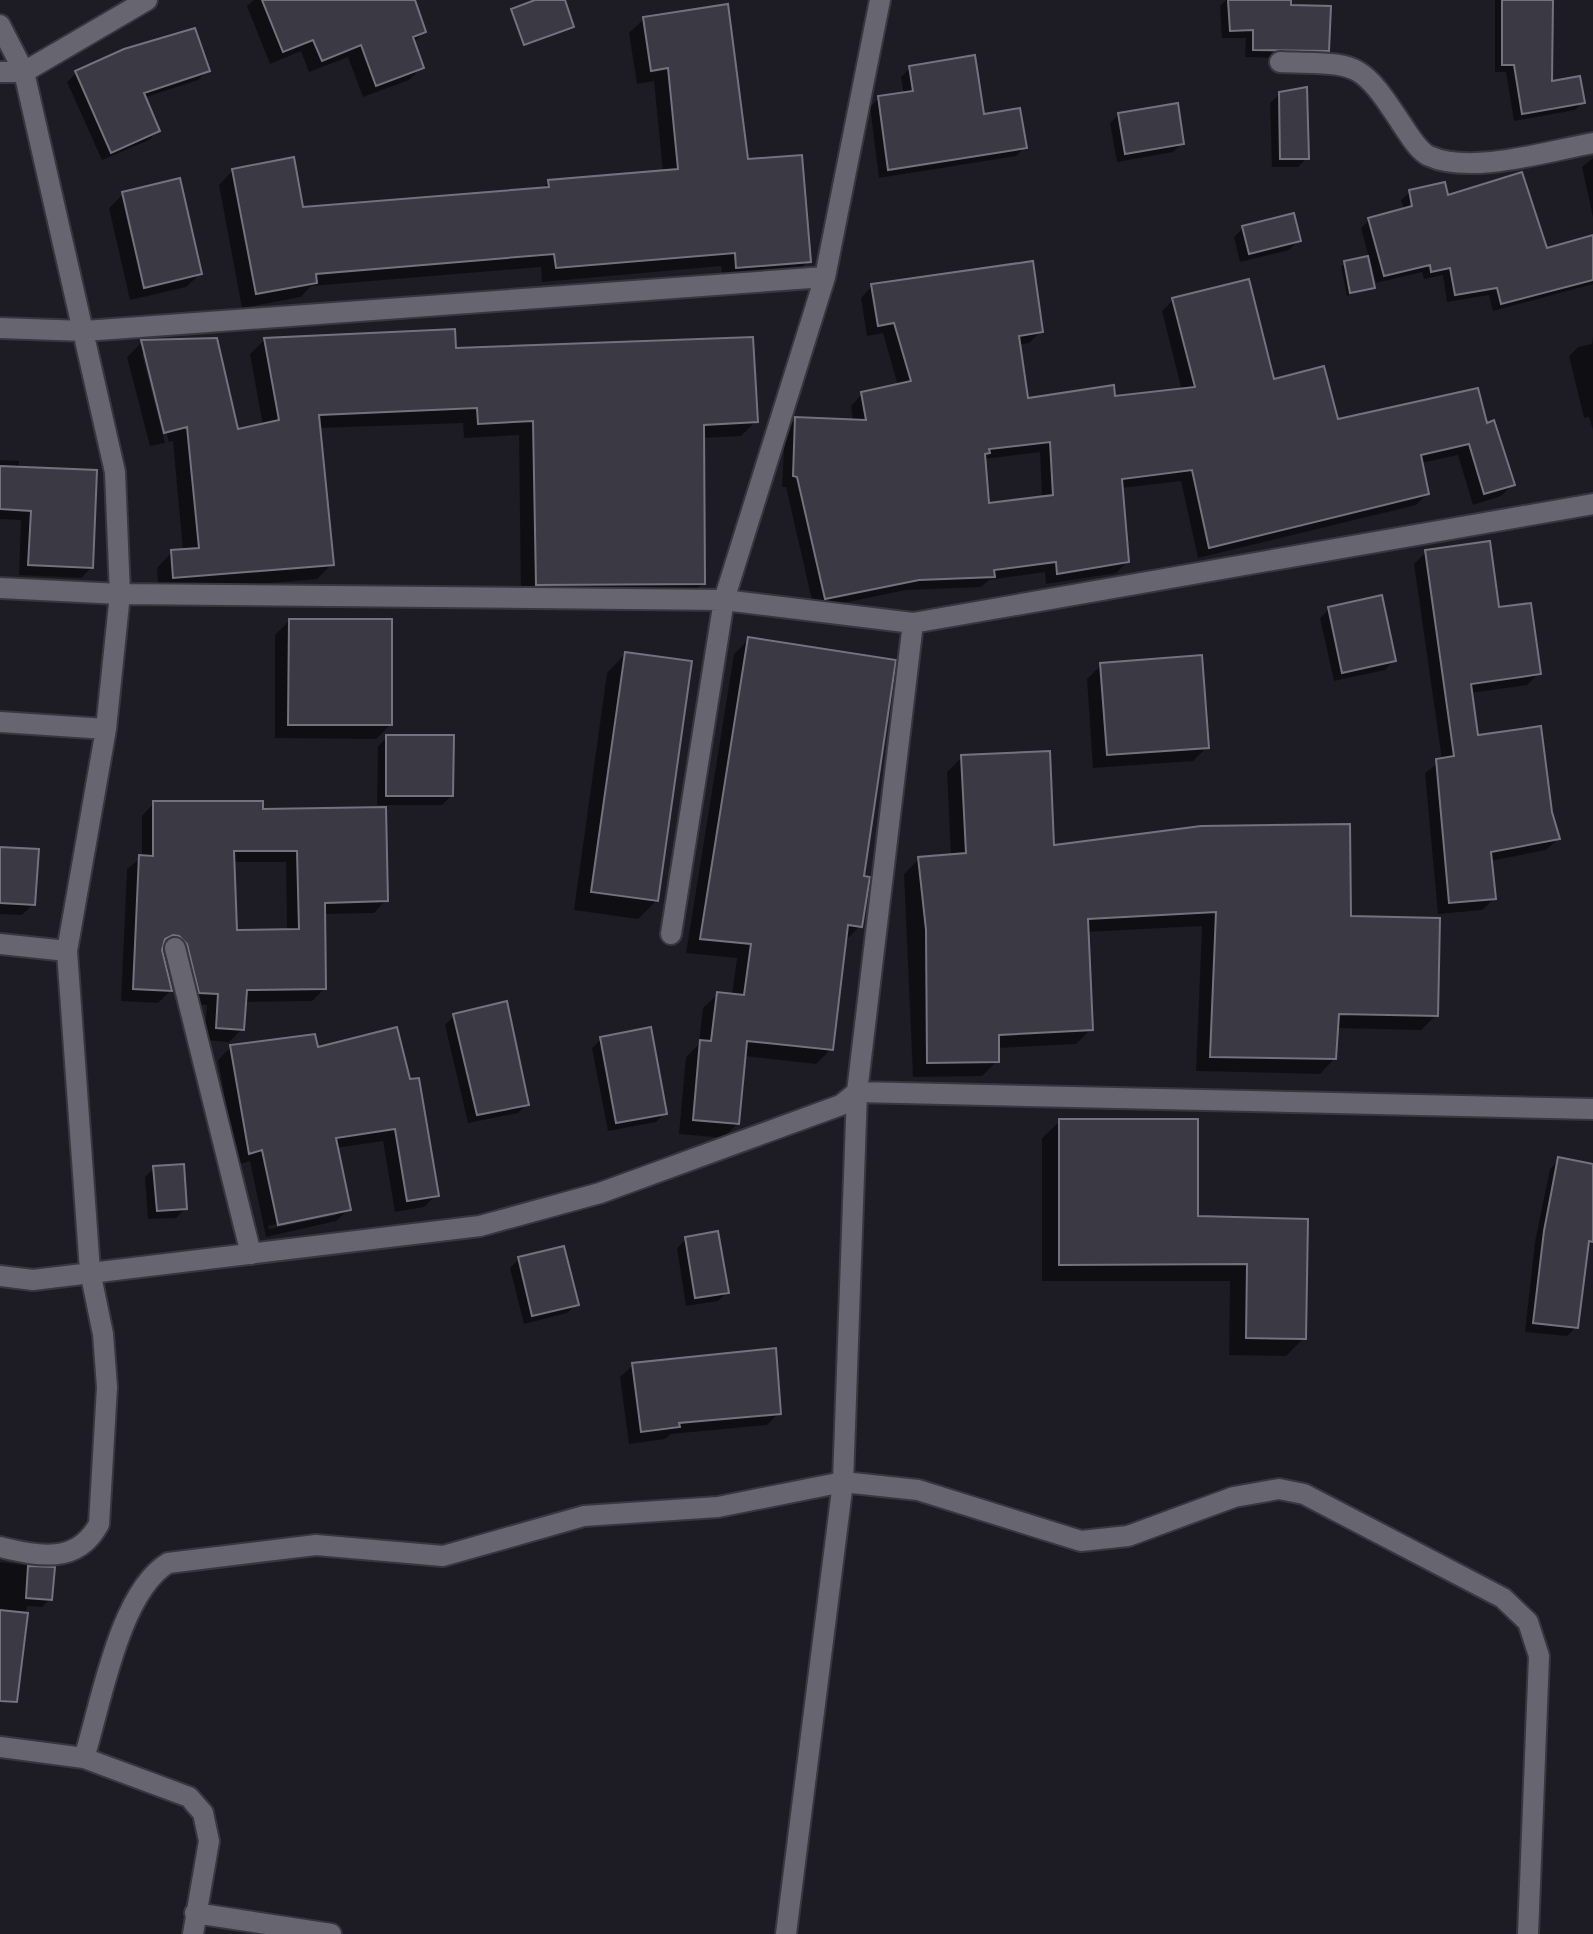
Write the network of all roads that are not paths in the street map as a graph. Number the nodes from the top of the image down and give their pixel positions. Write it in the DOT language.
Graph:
graph roads {
  1 [pos="147,0"];
  2 [pos="880,0"];
  3 [pos="0,25"];
  4 [pos="1280,62"];
  5 [pos="0,72"];
  6 [pos="24,72"];
  7 [pos="1593,143"];
  8 [pos="825,277"];
  9 [pos="0,328"];
  10 [pos="85,331"];
  11 [pos="1593,504"];
  12 [pos="0,588"];
  13 [pos="120,594"];
  14 [pos="724,600"];
  15 [pos="913,623"];
  16 [pos="0,722"];
  17 [pos="106,729"];
  18 [pos="671,934"];
  19 [pos="0,944"];
  20 [pos="175,948"];
  21 [pos="67,951"];
  22 [pos="857,1092"];
  23 [pos="1593,1109"];
  24 [pos="251,1254"];
  25 [pos="90,1271"];
  26 [pos="0,1276"];
  27 [pos="843,1482"];
  28 [pos="0,1547"];
  29 [pos="0,1747"];
  30 [pos="84,1758"];
  31 [pos="194,1924"];
  32 [pos="331,1934"];
  33 [pos="786,1934"];
  34 [pos="1528,1934"];
  1 -- 6 [label="street"];
  2 -- 8 [label="street"];
  3 -- 6 [label="street"];
  4 -- 7 [label="street"];
  5 -- 6 [label="street"];
  6 -- 10 [label="street"];
  8 -- 10 [label="street"];
  8 -- 14 [label="street"];
  9 -- 10 [label="street"];
  10 -- 13 [label="street"];
  11 -- 15 [label="street"];
  12 -- 13 [label="street"];
  13 -- 14 [label="street"];
  13 -- 17 [label="street"];
  14 -- 15 [label="street"];
  14 -- 18 [label="street"];
  15 -- 22 [label="street"];
  16 -- 17 [label="street"];
  17 -- 21 [label="street"];
  19 -- 21 [label="street"];
  20 -- 24 [label="street"];
  21 -- 25 [label="street"];
  22 -- 23 [label="street"];
  22 -- 24 [label="street"];
  22 -- 27 [label="street"];
  24 -- 25 [label="street"];
  25 -- 26 [label="street"];
  25 -- 28 [label="street"];
  27 -- 30 [label="street"];
  27 -- 33 [label="street"];
  27 -- 34 [label="street"];
  29 -- 30 [label="street"];
  30 -- 31 [label="street"];
  31 -- 32 [label="street"];
}
